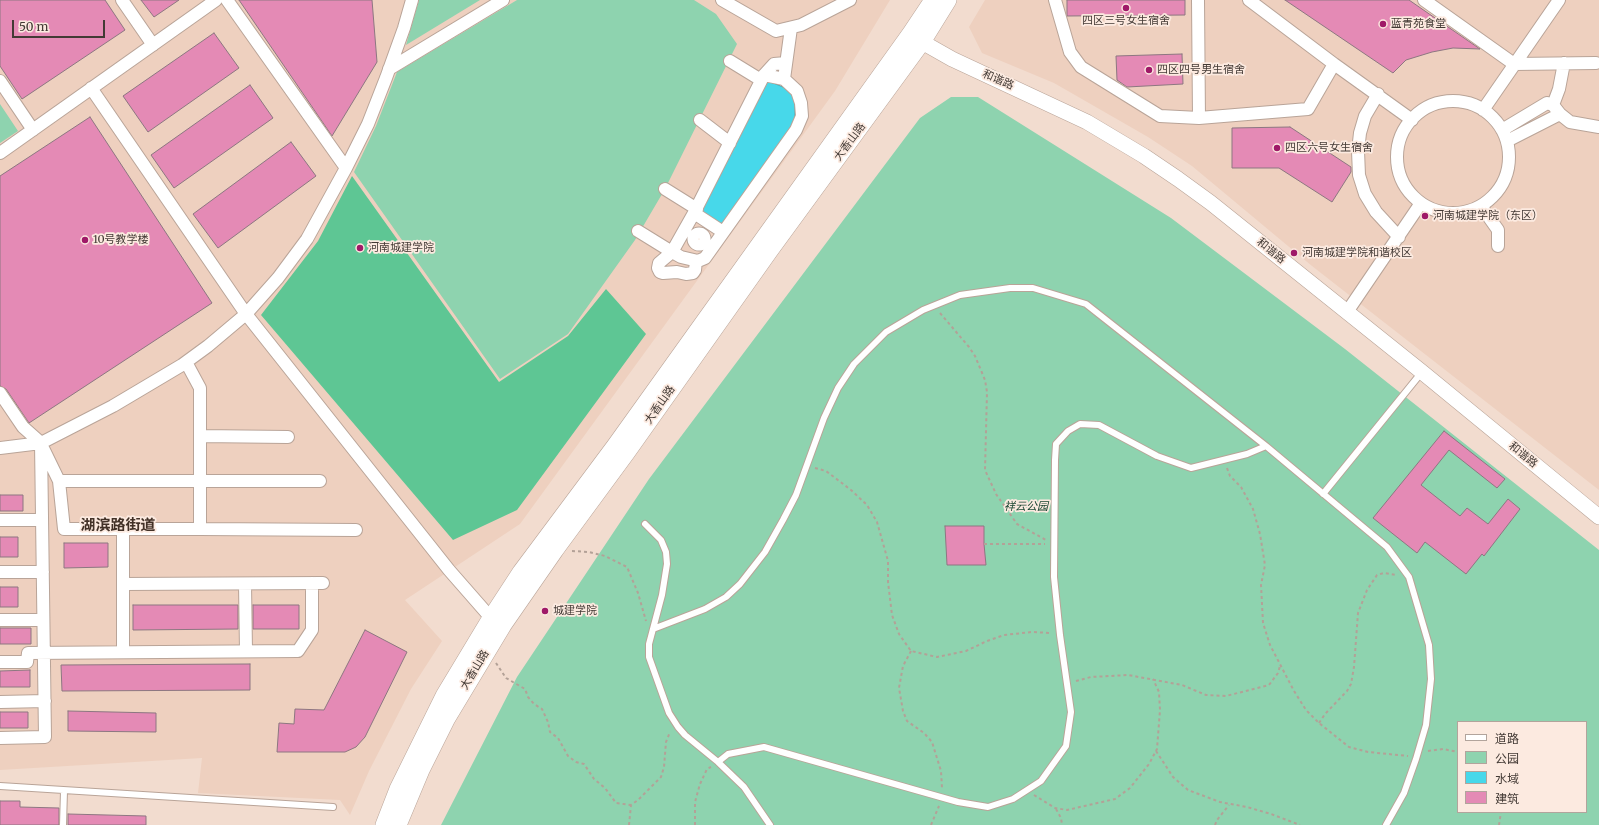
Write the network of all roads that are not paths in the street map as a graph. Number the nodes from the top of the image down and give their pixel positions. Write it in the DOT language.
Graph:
graph roads {
  1 [pos="122,0"];
  2 [pos="216,0"];
  3 [pos="227,0"];
  4 [pos="412,0"];
  5 [pos="503,0"];
  6 [pos="722,0"];
  7 [pos="850,0"];
  8 [pos="933,0"];
  9 [pos="948,0"];
  10 [pos="1055,0"];
  11 [pos="1198,0"];
  12 [pos="1249,0"];
  13 [pos="1424,0"];
  14 [pos="1559,0"];
  15 [pos="1263,4"];
  16 [pos="791,28"];
  17 [pos="917,38"];
  18 [pos="153,45"];
  19 [pos="730,61"];
  20 [pos="786,63"];
  21 [pos="1564,63"];
  22 [pos="1596,63"];
  23 [pos="1334,64"];
  24 [pos="1514,64"];
  25 [pos="389,69"];
  26 [pos="763,78"];
  27 [pos="784,79"];
  28 [pos="0,81"];
  29 [pos="91,88"];
  30 [pos="1378,94"];
  31 [pos="1483,110"];
  32 [pos="1557,110"];
  33 [pos="1199,118"];
  34 [pos="700,120"];
  35 [pos="1412,120"];
  36 [pos="1599,127"];
  37 [pos="33,130"];
  38 [pos="1502,130"];
  39 [pos="1507,141"];
  40 [pos="730,143"];
  41 [pos="0,153"];
  42 [pos="346,168"];
  43 [pos="665,189"];
  44 [pos="1421,203"];
  45 [pos="1481,206"];
  46 [pos="696,211"];
  47 [pos="709,223"];
  48 [pos="638,231"];
  49 [pos="723,232"];
  50 [pos="1399,237"];
  51 [pos="699,239"];
  52 [pos="1498,246"];
  53 [pos="672,252"];
  54 [pos="691,260"];
  55 [pos="1347,312"];
  56 [pos="246,314"];
  57 [pos="186,362"];
  58 [pos="1422,372"];
  59 [pos="0,393"];
  60 [pos="200,436"];
  61 [pos="288,437"];
  62 [pos="41,443"];
  63 [pos="1266,446"];
  64 [pos="0,448"];
  65 [pos="59,481"];
  66 [pos="200,481"];
  67 [pos="320,481"];
  68 [pos="1323,494"];
  69 [pos="1599,517"];
  70 [pos="0,520"];
  71 [pos="42,520"];
  72 [pos="645,524"];
  73 [pos="123,529"];
  74 [pos="200,529"];
  75 [pos="356,530"];
  76 [pos="0,572"];
  77 [pos="43,572"];
  78 [pos="123,584"];
  79 [pos="245,584"];
  80 [pos="0,620"];
  81 [pos="44,620"];
  82 [pos="497,621"];
  83 [pos="653,629"];
  84 [pos="246,651"];
  85 [pos="44,652"];
  86 [pos="123,652"];
  87 [pos="0,662"];
  88 [pos="0,702"];
  89 [pos="44,702"];
  90 [pos="0,738"];
  91 [pos="718,762"];
  92 [pos="0,786"];
  93 [pos="64,791"];
  94 [pos="333,807"];
  95 [pos="63,825"];
  96 [pos="384,825"];
  97 [pos="398,825"];
  98 [pos="770,825"];
  99 [pos="1386,825"];
  1 -- 18 [label="street"];
  2 -- 18 [label="street"];
  3 -- 42 [label="street"];
  4 -- 25 [label="street"];
  5 -- 25 [label="street"];
  6 -- 16 [label="street"];
  7 -- 16 [label="street"];
  8 -- 17 [label="main road, 大香山路"];
  9 -- 17 [label="main road, 大香山路"];
  10 -- 33 [label="street"];
  11 -- 33 [label="street"];
  12 -- 15 [label="street"];
  13 -- 24 [label="street"];
  14 -- 24 [label="street"];
  15 -- 23 [label="street"];
  16 -- 20 [label="street"];
  17 -- 55 [label="street, 和谐路"];
  17 -- 82 [label="main road, 大香山路"];
  17 -- 82 [label="main road, 大香山路"];
  18 -- 29 [label="street"];
  19 -- 26 [label="street"];
  20 -- 26 [label="street"];
  20 -- 27 [label="street"];
  21 -- 22 [label="street"];
  21 -- 24 [label="street"];
  21 -- 32 [label="street"];
  23 -- 30 [label="street"];
  23 -- 33 [label="street"];
  24 -- 31 [label="street"];
  25 -- 42 [label="street"];
  26 -- 27 [label="street"];
  26 -- 40 [label="street"];
  27 -- 49 [label="street"];
  28 -- 37 [label="street"];
  29 -- 37 [label="street"];
  29 -- 56 [label="street"];
  30 -- 35 [label="street"];
  30 -- 50 [label="street"];
  31 -- 35 [label="street"];
  31 -- 38 [label="street"];
  32 -- 36 [label="street"];
  32 -- 38 [label="street"];
  32 -- 39 [label="street"];
  34 -- 40 [label="street"];
  35 -- 44 [label="street"];
  37 -- 41 [label="street"];
  38 -- 39 [label="street"];
  39 -- 45 [label="street"];
  40 -- 46 [label="street"];
  42 -- 56 [label="street"];
  43 -- 46 [label="street"];
  44 -- 45 [label="street"];
  44 -- 50 [label="street"];
  45 -- 52 [label="street"];
  46 -- 47 [label="street"];
  46 -- 51 [label="street"];
  47 -- 49 [label="street"];
  47 -- 51 [label="street"];
  48 -- 53 [label="street"];
  49 -- 51 [label="street"];
  50 -- 55 [label="street"];
  51 -- 53 [label="street"];
  51 -- 54 [label="street"];
  53 -- 54 [label="street"];
  53 -- 54 [label="street"];
  55 -- 58 [label="street, 和谐路"];
  56 -- 57 [label="street"];
  56 -- 82 [label="street"];
  57 -- 60 [label="street"];
  57 -- 62 [label="street"];
  58 -- 68 [label="lane"];
  58 -- 69 [label="street, 和谐路"];
  59 -- 62 [label="street"];
  60 -- 61 [label="street"];
  60 -- 66 [label="street"];
  62 -- 64 [label="street"];
  62 -- 65 [label="street"];
  62 -- 71 [label="street"];
  63 -- 68 [label="lane"];
  63 -- 83 [label="lane"];
  63 -- 91 [label="lane"];
  65 -- 66 [label="street"];
  65 -- 73 [label="street"];
  66 -- 67 [label="street"];
  66 -- 74 [label="street"];
  68 -- 99 [label="lane"];
  70 -- 71 [label="street"];
  71 -- 77 [label="street"];
  72 -- 83 [label="lane"];
  73 -- 74 [label="street"];
  73 -- 78 [label="street"];
  74 -- 75 [label="street"];
  76 -- 77 [label="street"];
  77 -- 81 [label="street"];
  78 -- 79 [label="street"];
  78 -- 86 [label="street"];
  79 -- 84 [label="street"];
  79 -- 84 [label="street"];
  80 -- 81 [label="street"];
  81 -- 85 [label="street"];
  82 -- 96 [label="main road, 大香山路"];
  82 -- 97 [label="main road, 大香山路"];
  83 -- 91 [label="lane"];
  84 -- 86 [label="street"];
  85 -- 86 [label="street"];
  85 -- 87 [label="street"];
  85 -- 89 [label="street"];
  88 -- 89 [label="street"];
  89 -- 90 [label="street"];
  91 -- 98 [label="lane"];
  92 -- 93 [label="lane"];
  93 -- 94 [label="lane"];
  93 -- 95 [label="lane"];
}
